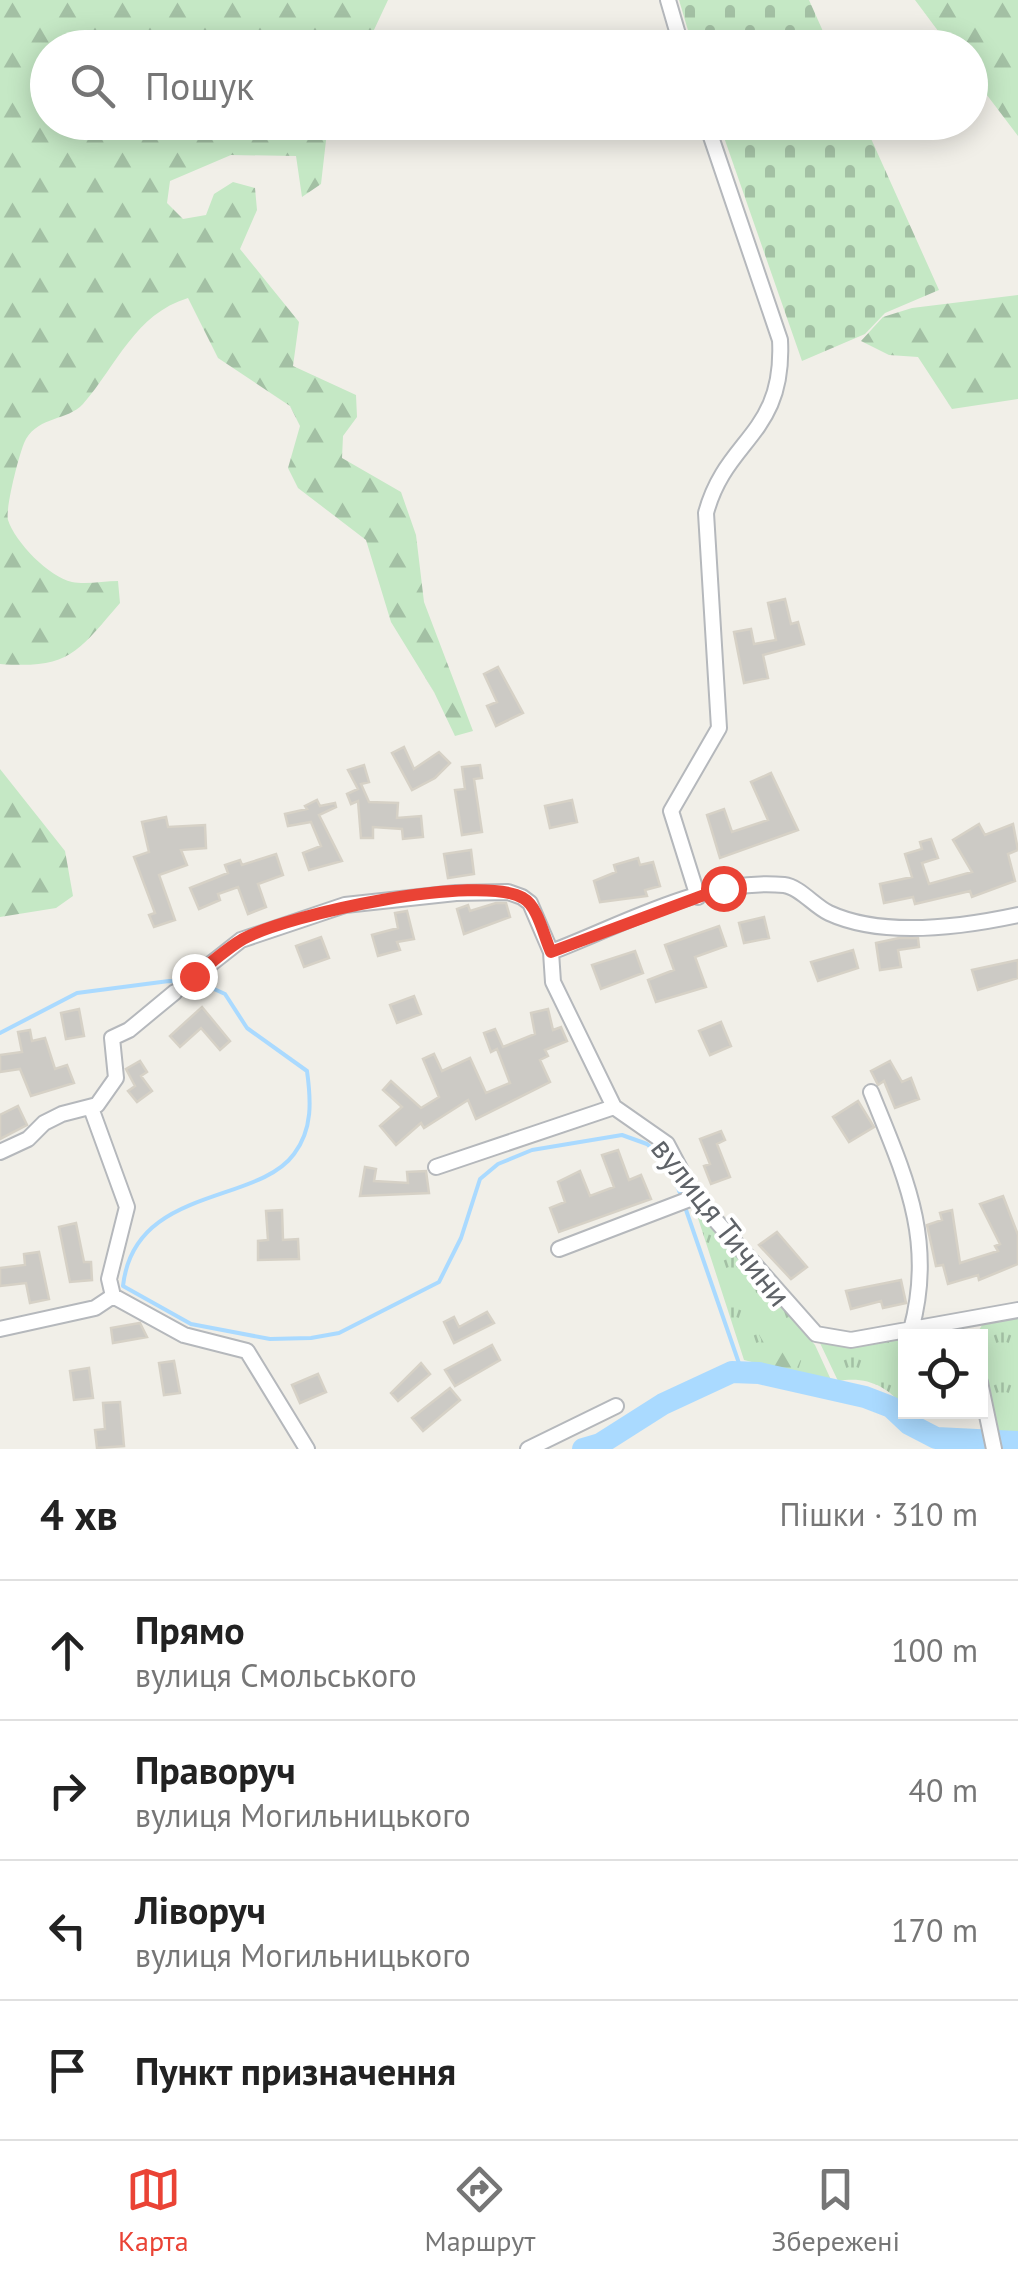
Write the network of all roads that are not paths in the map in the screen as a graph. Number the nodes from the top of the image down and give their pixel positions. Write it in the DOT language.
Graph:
graph roads {
  1 [pos="668,0"];
  2 [pos="677,30"];
  3 [pos="712,140"];
  4 [pos="698,897"];
  5 [pos="1018,915"];
  6 [pos="551,952"];
  7 [pos="194,976"];
  8 [pos="175,992"];
  9 [pos="872,1092"];
  10 [pos="614,1107"];
  11 [pos="91,1108"];
  12 [pos="0,1152"];
  13 [pos="436,1167"];
  14 [pos="692,1198"];
  15 [pos="559,1249"];
  16 [pos="113,1296"];
  17 [pos="1018,1310"];
  18 [pos="968,1320"];
  19 [pos="0,1329"];
  20 [pos="912,1329"];
  21 [pos="918,1329"];
  22 [pos="970,1329"];
  23 [pos="898,1332"];
  24 [pos="616,1406"];
  25 [pos="988,1419"];
  26 [pos="306,1449"];
  27 [pos="528,1449"];
  28 [pos="994,1449"];
  1 -- 2 [label="street"];
  3 -- 4 [label="street"];
  4 -- 5 [label="street"];
  4 -- 6 [label="street"];
  6 -- 7 [label="street, вулиця Тичини"];
  6 -- 10 [label="street, вулиця Тичини"];
  8 -- 11 [label="street"];
  9 -- 20 [label="street"];
  10 -- 13 [label="street"];
  10 -- 14 [label="street, вулиця Тичини"];
  11 -- 12 [label="street"];
  11 -- 16 [label="street"];
  14 -- 15 [label="street"];
  14 -- 23 [label="street, вулиця Тичини"];
  16 -- 19 [label="street"];
  16 -- 26 [label="street"];
  17 -- 18 [label="street"];
  18 -- 21 [label="street"];
  18 -- 22 [label="street"];
  24 -- 27 [label="street"];
  25 -- 28 [label="street"];
}
